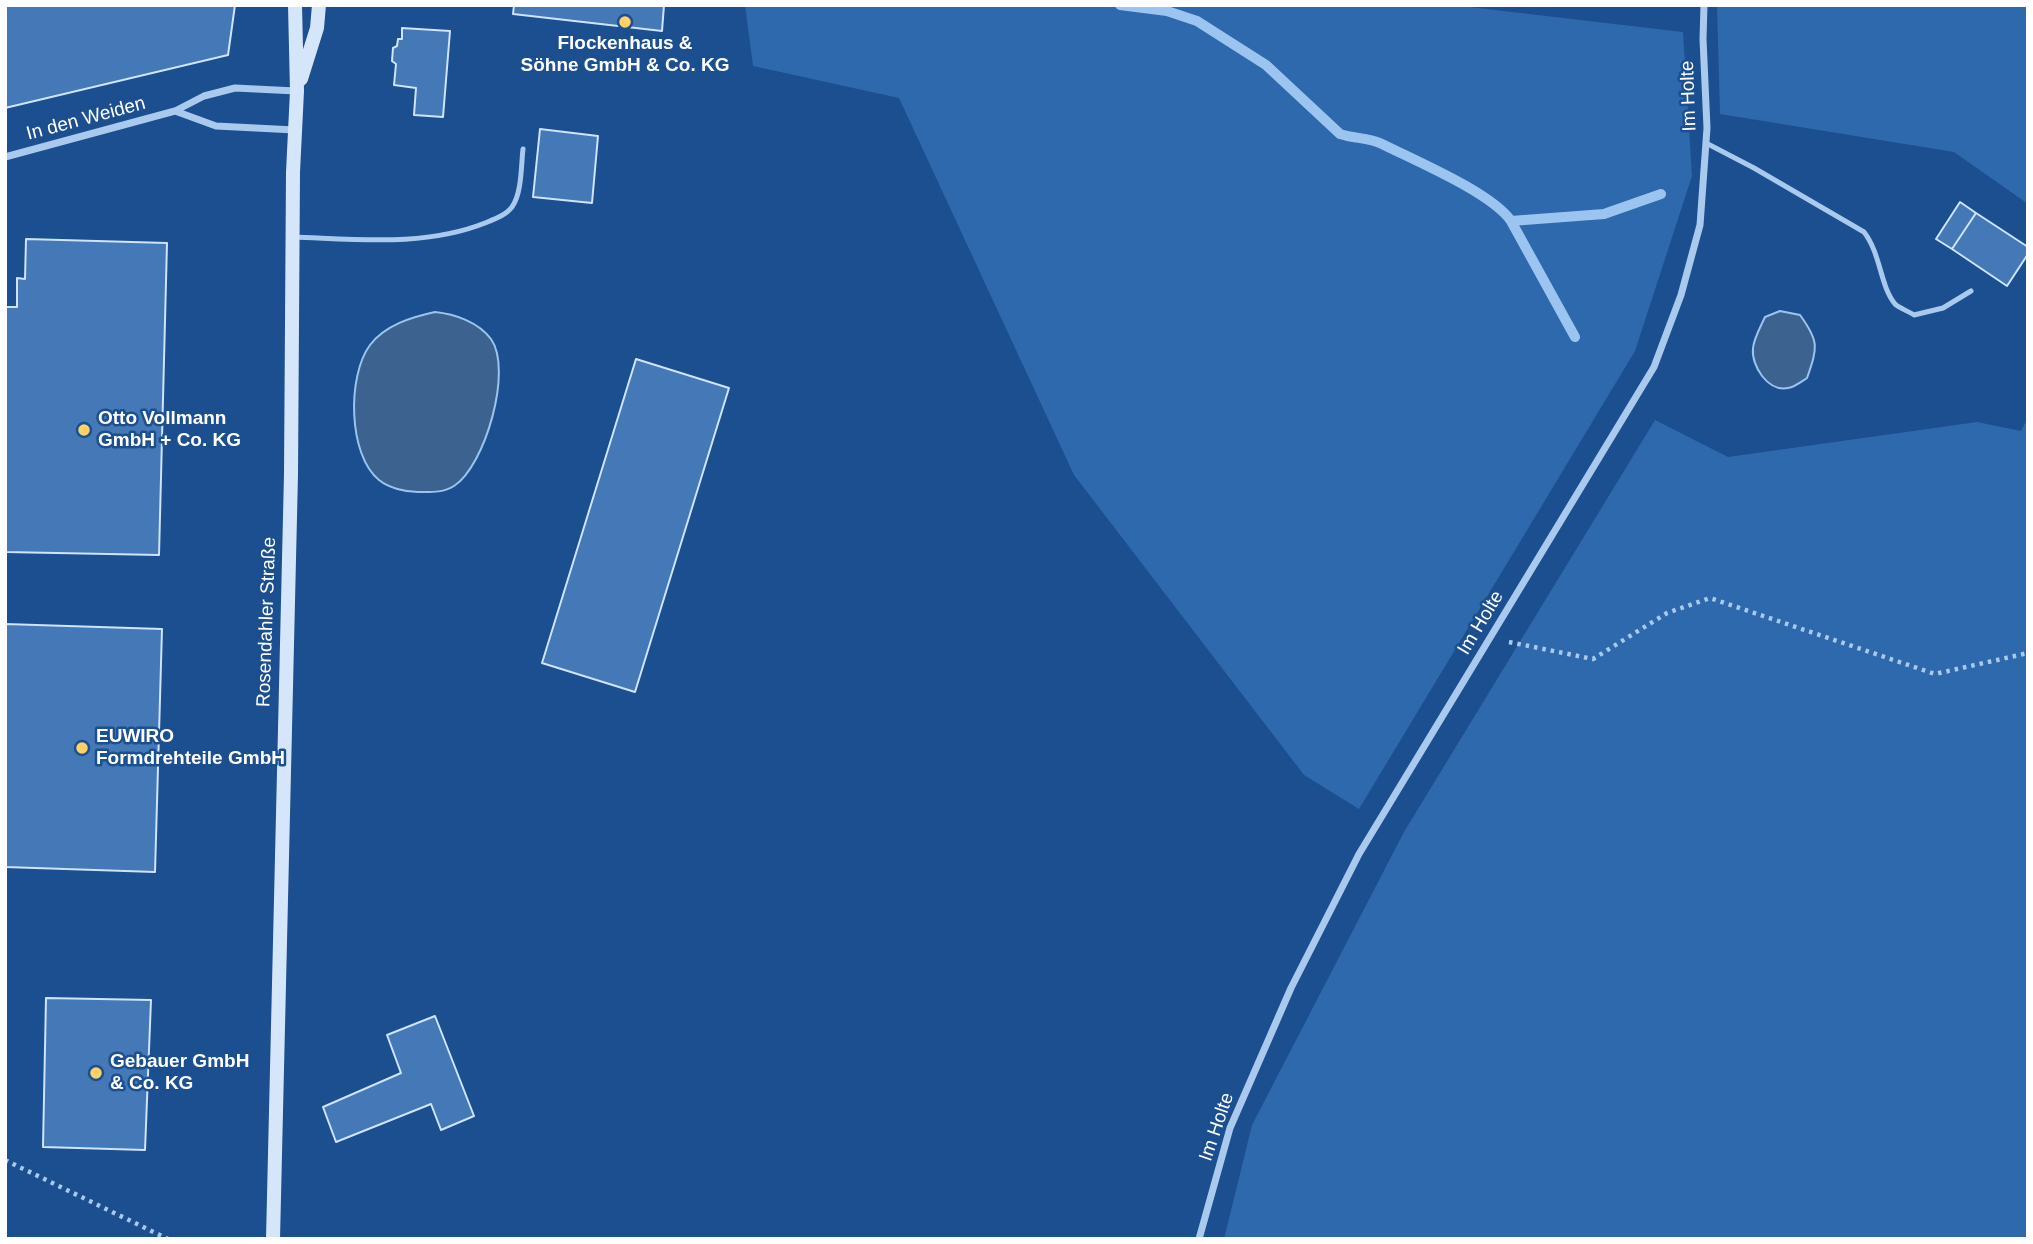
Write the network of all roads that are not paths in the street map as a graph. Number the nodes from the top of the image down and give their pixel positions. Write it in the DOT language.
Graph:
graph roads {
  1 [pos="295,5"];
  2 [pos="319,5"];
  3 [pos="1704,5"];
  4 [pos="297,91"];
  5 [pos="175,111"];
  6 [pos="295,130"];
  7 [pos="1706,144"];
  8 [pos="523,149"];
  9 [pos="5,157"];
  10 [pos="293,237"];
  11 [pos="1971,291"];
  12 [pos="273,1239"];
  13 [pos="1199,1239"];
  1 -- 4 [label="main road, Rosendahler Straße"];
  2 -- 4 [label="main road, Rosendahler Straße"];
  3 -- 7 [label="street, Im Holte"];
  4 -- 5 [label="street, In den Weiden"];
  4 -- 6 [label="main road, Rosendahler Straße"];
  5 -- 6 [label="street, In den Weiden"];
  5 -- 9 [label="street, In den Weiden"];
  6 -- 10 [label="main road, Rosendahler Straße"];
  7 -- 11 [label="lane"];
  7 -- 13 [label="street, Im Holte"];
  8 -- 10 [label="lane"];
  10 -- 12 [label="main road, Rosendahler Straße"];
}
